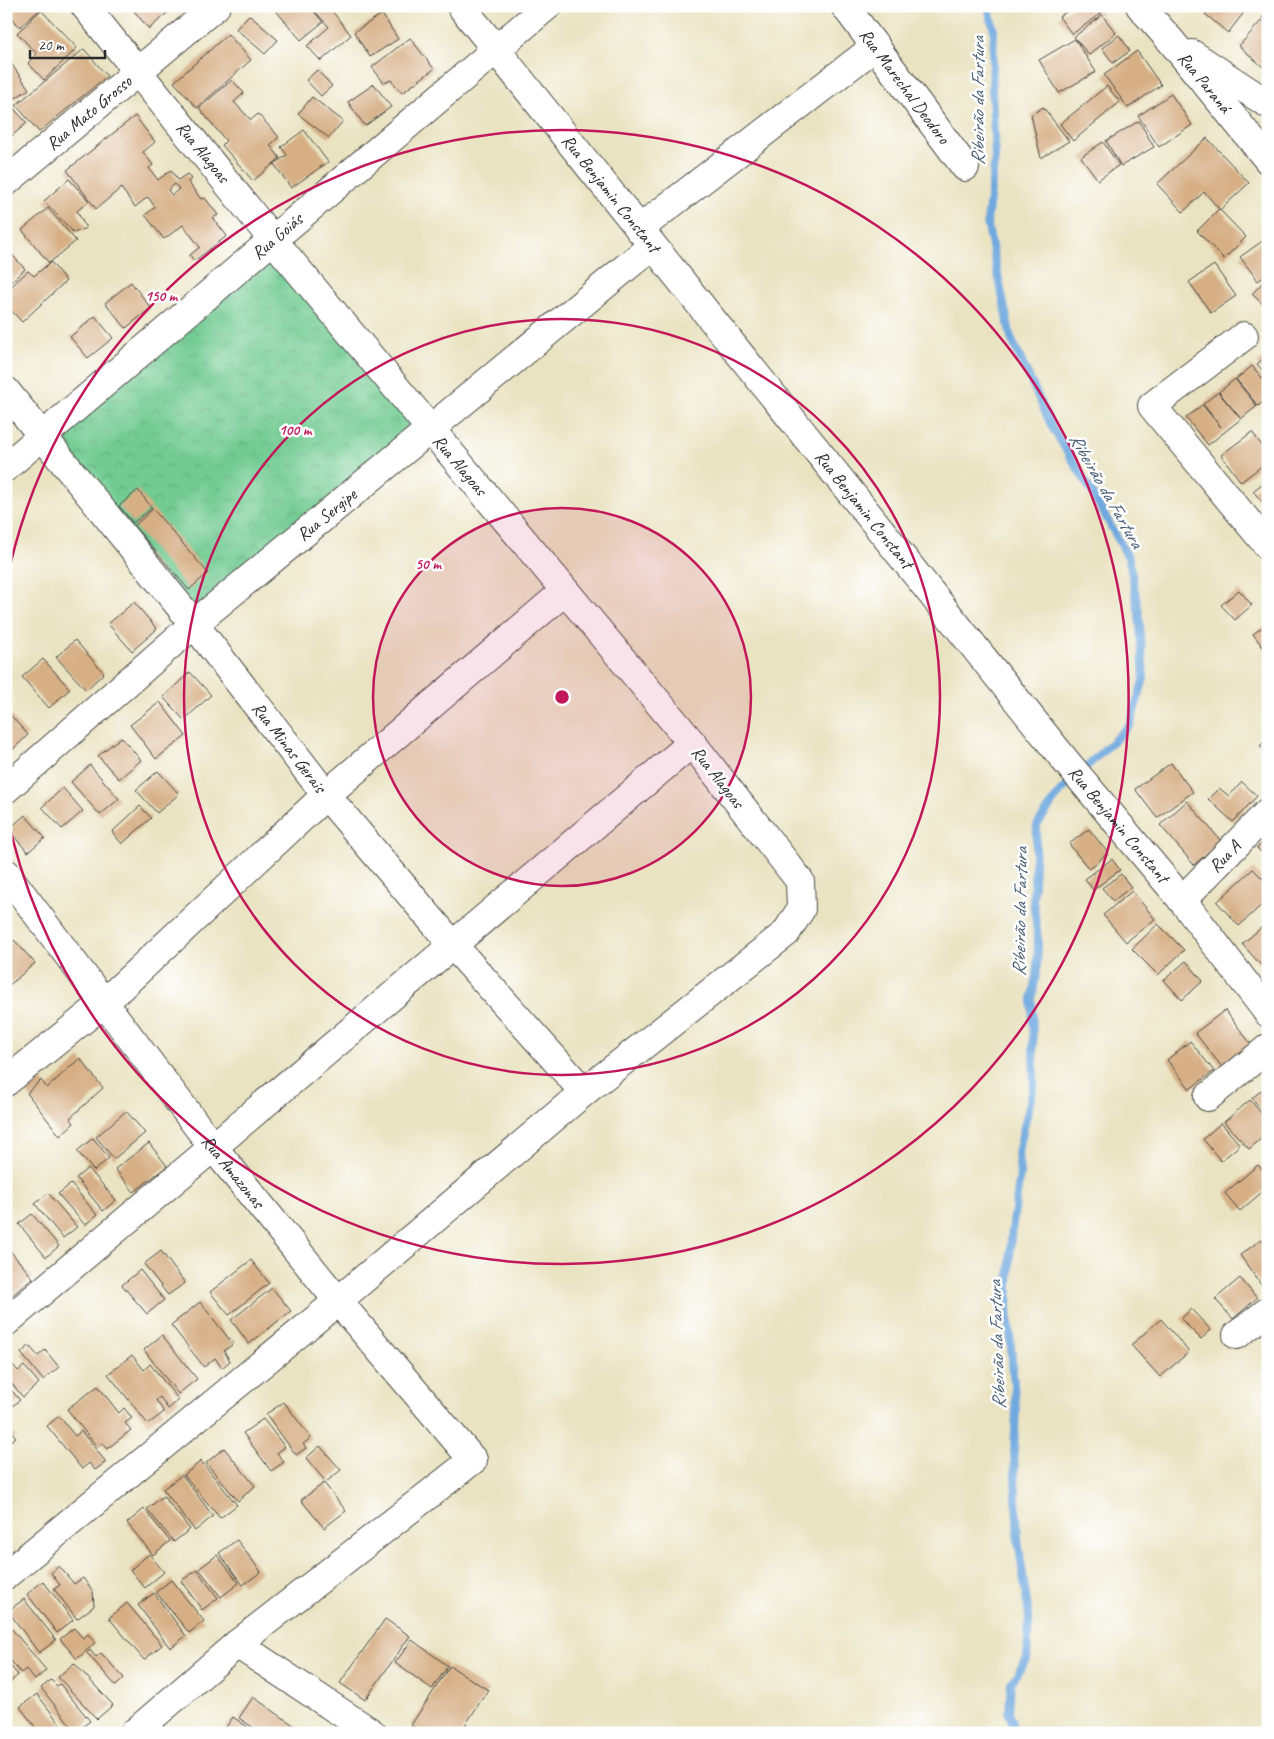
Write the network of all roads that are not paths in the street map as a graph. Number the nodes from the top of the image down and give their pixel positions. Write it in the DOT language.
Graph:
graph roads {
  1 [pos="85,6"];
  2 [pos="216,6"];
  3 [pos="461,6"];
  4 [pos="548,6"];
  5 [pos="845,6"];
  6 [pos="1140,6"];
  7 [pos="1171,40"];
  8 [pos="876,46"];
  9 [pos="496,50"];
  10 [pos="138,71"];
  11 [pos="1268,104"];
  12 [pos="1268,160"];
  13 [pos="965,167"];
  14 [pos="6,182"];
  15 [pos="646,237"];
  16 [pos="273,240"];
  17 [pos="1244,336"];
  18 [pos="6,391"];
  19 [pos="430,429"];
  20 [pos="41,436"];
  21 [pos="6,466"];
  22 [pos="1268,546"];
  23 [pos="565,591"];
  24 [pos="194,624"];
  25 [pos="692,743"];
  26 [pos="6,789"];
  27 [pos="326,795"];
  28 [pos="1268,812"];
  29 [pos="6,873"];
  30 [pos="1182,900"];
  31 [pos="452,944"];
  32 [pos="105,1002"];
  33 [pos="1268,1013"];
  34 [pos="1268,1048"];
  35 [pos="6,1082"];
  36 [pos="584,1092"];
  37 [pos="1208,1097"];
  38 [pos="213,1147"];
  39 [pos="338,1300"];
  40 [pos="1268,1311"];
  41 [pos="6,1322"];
  42 [pos="1238,1335"];
  43 [pos="6,1575"];
  44 [pos="238,1644"];
  45 [pos="134,1733"];
  46 [pos="372,1733"];
  1 -- 10 [label="street, Rua Alagoas"];
  2 -- 10 [label="street, Rua Mato Grosso"];
  3 -- 9 [label="street, Rua Benjamin Constant"];
  4 -- 9 [label="street, Rua Goiás"];
  5 -- 8 [label="street, Rua Marechal Deodoro"];
  6 -- 7 [label="street, Rua Paraná"];
  7 -- 11 [label="street"];
  7 -- 12 [label="street, Rua Paraná"];
  8 -- 13 [label="street, Rua Marechal Deodoro"];
  8 -- 15 [label="street, Rua Sergipe"];
  9 -- 15 [label="street, Rua Benjamin Constant"];
  9 -- 16 [label="street, Rua Goiás"];
  10 -- 14 [label="street, Rua Mato Grosso"];
  10 -- 16 [label="street, Rua Alagoas"];
  15 -- 19 [label="street, Rua Sergipe"];
  15 -- 30 [label="street, Rua Benjamin Constant"];
  16 -- 19 [label="street, Rua Alagoas"];
  16 -- 20 [label="street, Rua Goiás"];
  17 -- 22 [label="street"];
  18 -- 20 [label="street, Rua Minas Gerais"];
  19 -- 23 [label="street, Rua Alagoas"];
  19 -- 24 [label="street, Rua Sergipe"];
  20 -- 21 [label="street, Rua Goiás"];
  20 -- 24 [label="street, Rua Minas Gerais"];
  23 -- 25 [label="street, Rua Alagoas"];
  23 -- 27 [label="street"];
  24 -- 26 [label="street, Rua Sergipe"];
  24 -- 27 [label="street, Rua Minas Gerais"];
  25 -- 31 [label="street"];
  25 -- 36 [label="street, Rua Alagoas"];
  27 -- 31 [label="street, Rua Minas Gerais"];
  27 -- 32 [label="street"];
  28 -- 30 [label="street, Rua A"];
  29 -- 32 [label="street, Rua Amazonas"];
  30 -- 33 [label="street, Rua Benjamin Constant"];
  31 -- 36 [label="street, Rua Minas Gerais"];
  31 -- 38 [label="street"];
  32 -- 35 [label="street"];
  32 -- 38 [label="street, Rua Amazonas"];
  34 -- 37 [label="street"];
  36 -- 39 [label="street, Rua Alagoas"];
  38 -- 39 [label="street, Rua Amazonas"];
  38 -- 41 [label="street"];
  39 -- 43 [label="street, Rua Alagoas"];
  39 -- 44 [label="street, Rua Amazonas"];
  40 -- 42 [label="street"];
  44 -- 45 [label="street"];
  44 -- 46 [label="street"];
}
